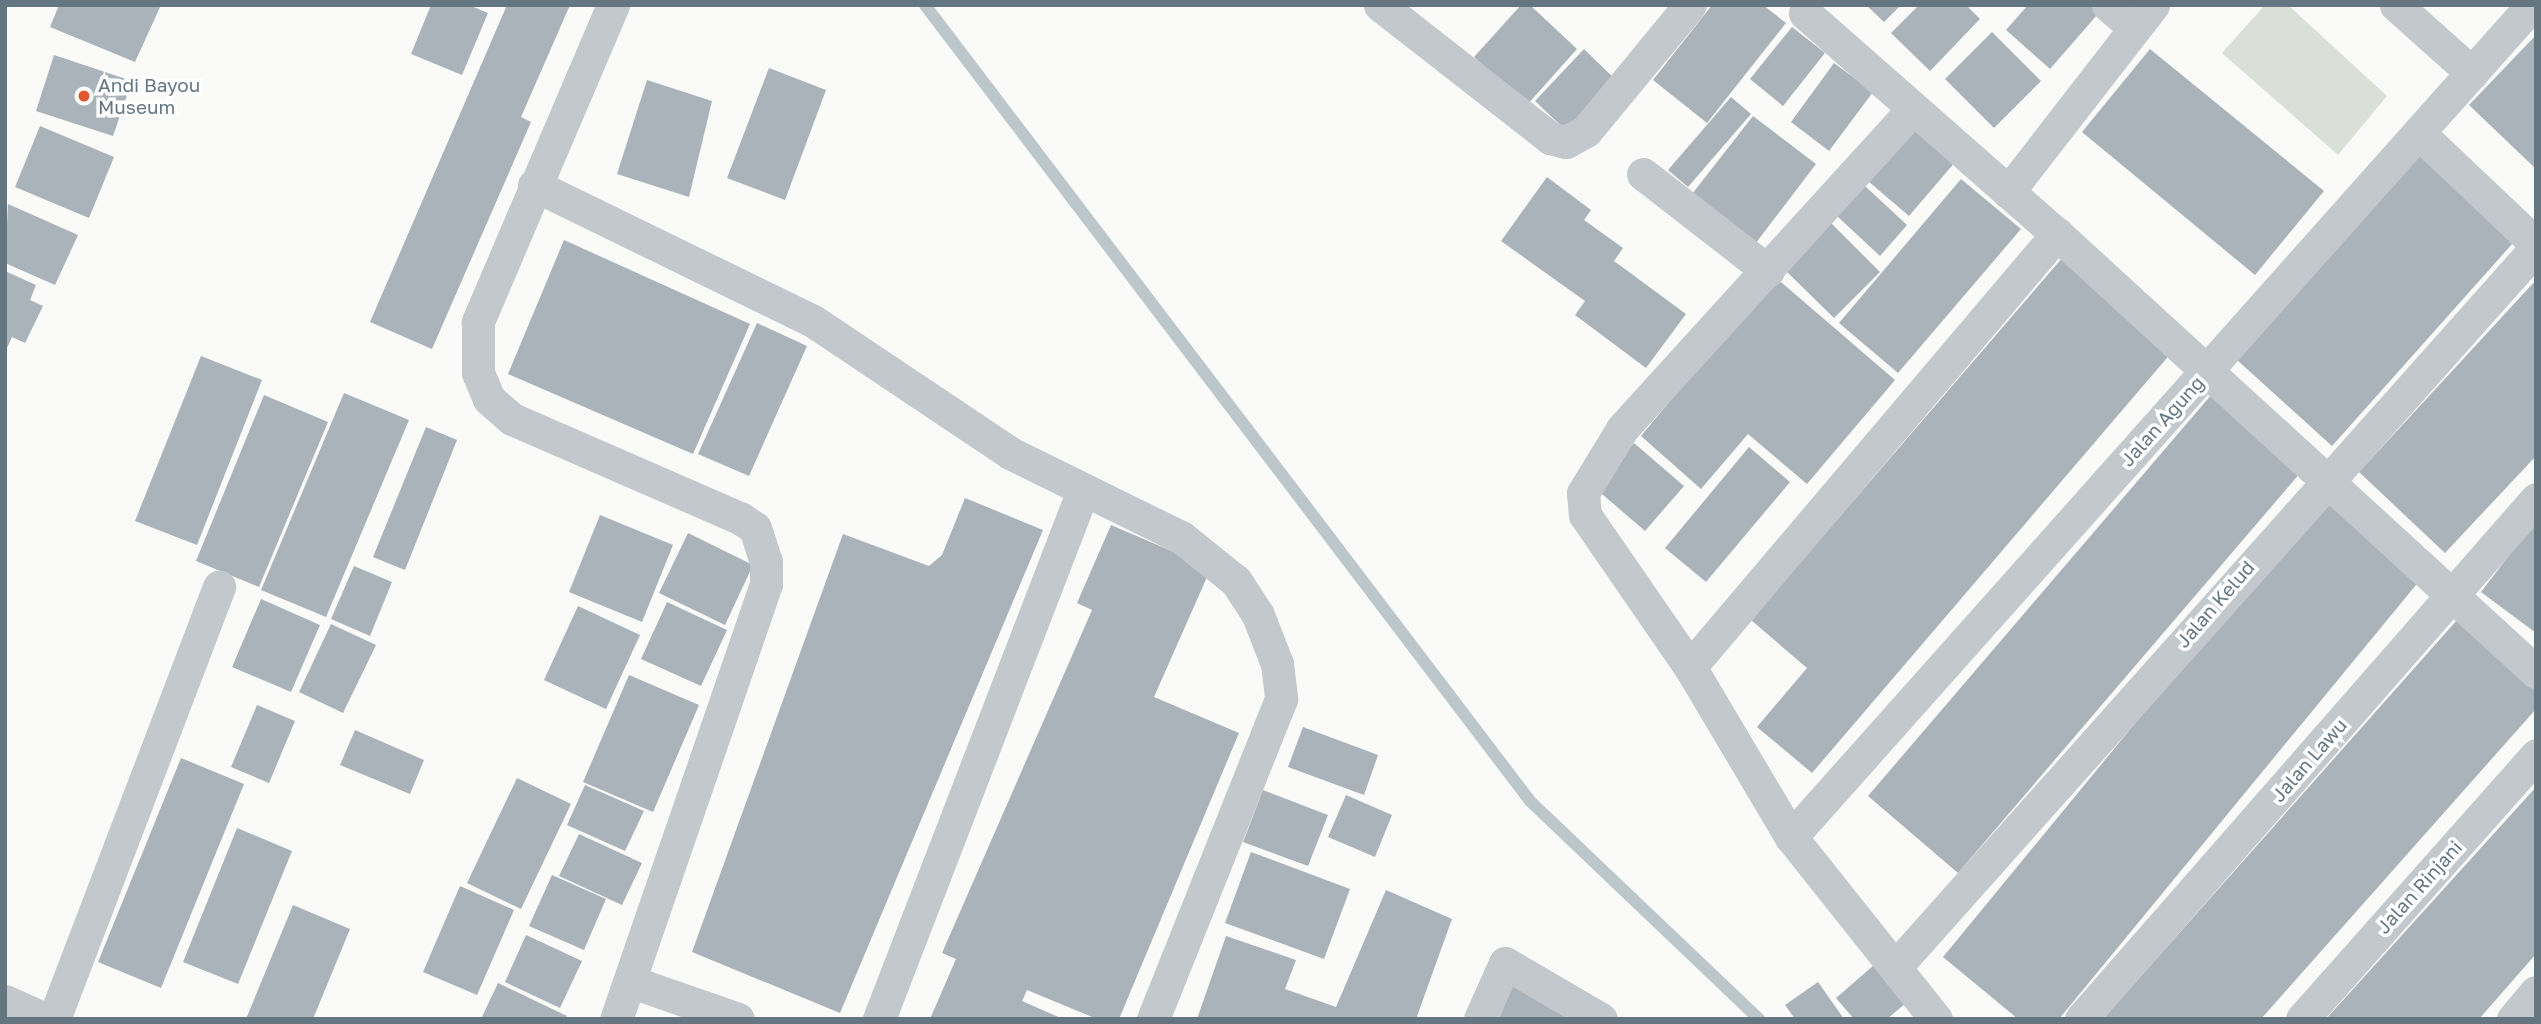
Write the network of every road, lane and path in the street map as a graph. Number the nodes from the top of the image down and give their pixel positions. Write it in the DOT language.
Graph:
graph roads {
  1 [pos="612,5"];
  2 [pos="1380,5"];
  3 [pos="1690,5"];
  4 [pos="2108,5"];
  5 [pos="2396,5"];
  6 [pos="2532,5"];
  7 [pos="1805,13"];
  8 [pos="2143,16"];
  9 [pos="2472,73"];
  10 [pos="1912,110"];
  11 [pos="2418,133"];
  12 [pos="1643,174"];
  13 [pos="534,185"];
  14 [pos="2008,192"];
  15 [pos="2057,234"];
  16 [pos="2536,246"];
  17 [pos="1768,271"];
  18 [pos="2207,370"];
  19 [pos="2325,479"];
  20 [pos="1082,493"];
  21 [pos="2536,499"];
  22 [pos="219,586"];
  23 [pos="2454,594"];
  24 [pos="1690,667"];
  25 [pos="2536,672"];
  26 [pos="2536,755"];
  27 [pos="1791,837"];
  28 [pos="1898,964"];
  29 [pos="632,982"];
  30 [pos="2536,992"];
  31 [pos="5,1001"];
  32 [pos="45,1019"];
  33 [pos="54,1019"];
  34 [pos="616,1019"];
  35 [pos="738,1019"];
  36 [pos="879,1019"];
  37 [pos="1153,1019"];
  38 [pos="1480,1019"];
  39 [pos="1601,1019"];
  40 [pos="1936,1019"];
  41 [pos="2081,1019"];
  42 [pos="2302,1019"];
  43 [pos="2513,1019"];
  1 -- 13 [label="street"];
  2 -- 3 [label="street"];
  4 -- 8 [label="street"];
  5 -- 9 [label="street"];
  6 -- 9 [label="street, Jalan Agung"];
  7 -- 10 [label="street"];
  8 -- 14 [label="street"];
  9 -- 11 [label="street, Jalan Agung"];
  10 -- 14 [label="street"];
  10 -- 17 [label="street"];
  11 -- 16 [label="street"];
  11 -- 18 [label="street, Jalan Agung"];
  12 -- 17 [label="street"];
  13 -- 20 [label="street"];
  13 -- 29 [label="street"];
  14 -- 15 [label="street"];
  15 -- 18 [label="street"];
  15 -- 24 [label="street"];
  16 -- 19 [label="street, Jalan Kelud"];
  17 -- 24 [label="street"];
  18 -- 19 [label="street"];
  18 -- 27 [label="street, Jalan Agung"];
  19 -- 23 [label="street"];
  19 -- 28 [label="street, Jalan Kelud"];
  20 -- 36 [label="street"];
  20 -- 37 [label="street"];
  21 -- 23 [label="street, Jalan Lawu"];
  22 -- 33 [label="street"];
  23 -- 25 [label="street"];
  23 -- 41 [label="street, Jalan Lawu"];
  24 -- 27 [label="street"];
  26 -- 42 [label="street, Jalan Rinjani"];
  27 -- 28 [label="street"];
  28 -- 40 [label="street"];
  29 -- 34 [label="street"];
  29 -- 35 [label="street"];
  30 -- 43 [label="street"];
  31 -- 32 [label="street"];
  38 -- 39 [label="street"];
}
